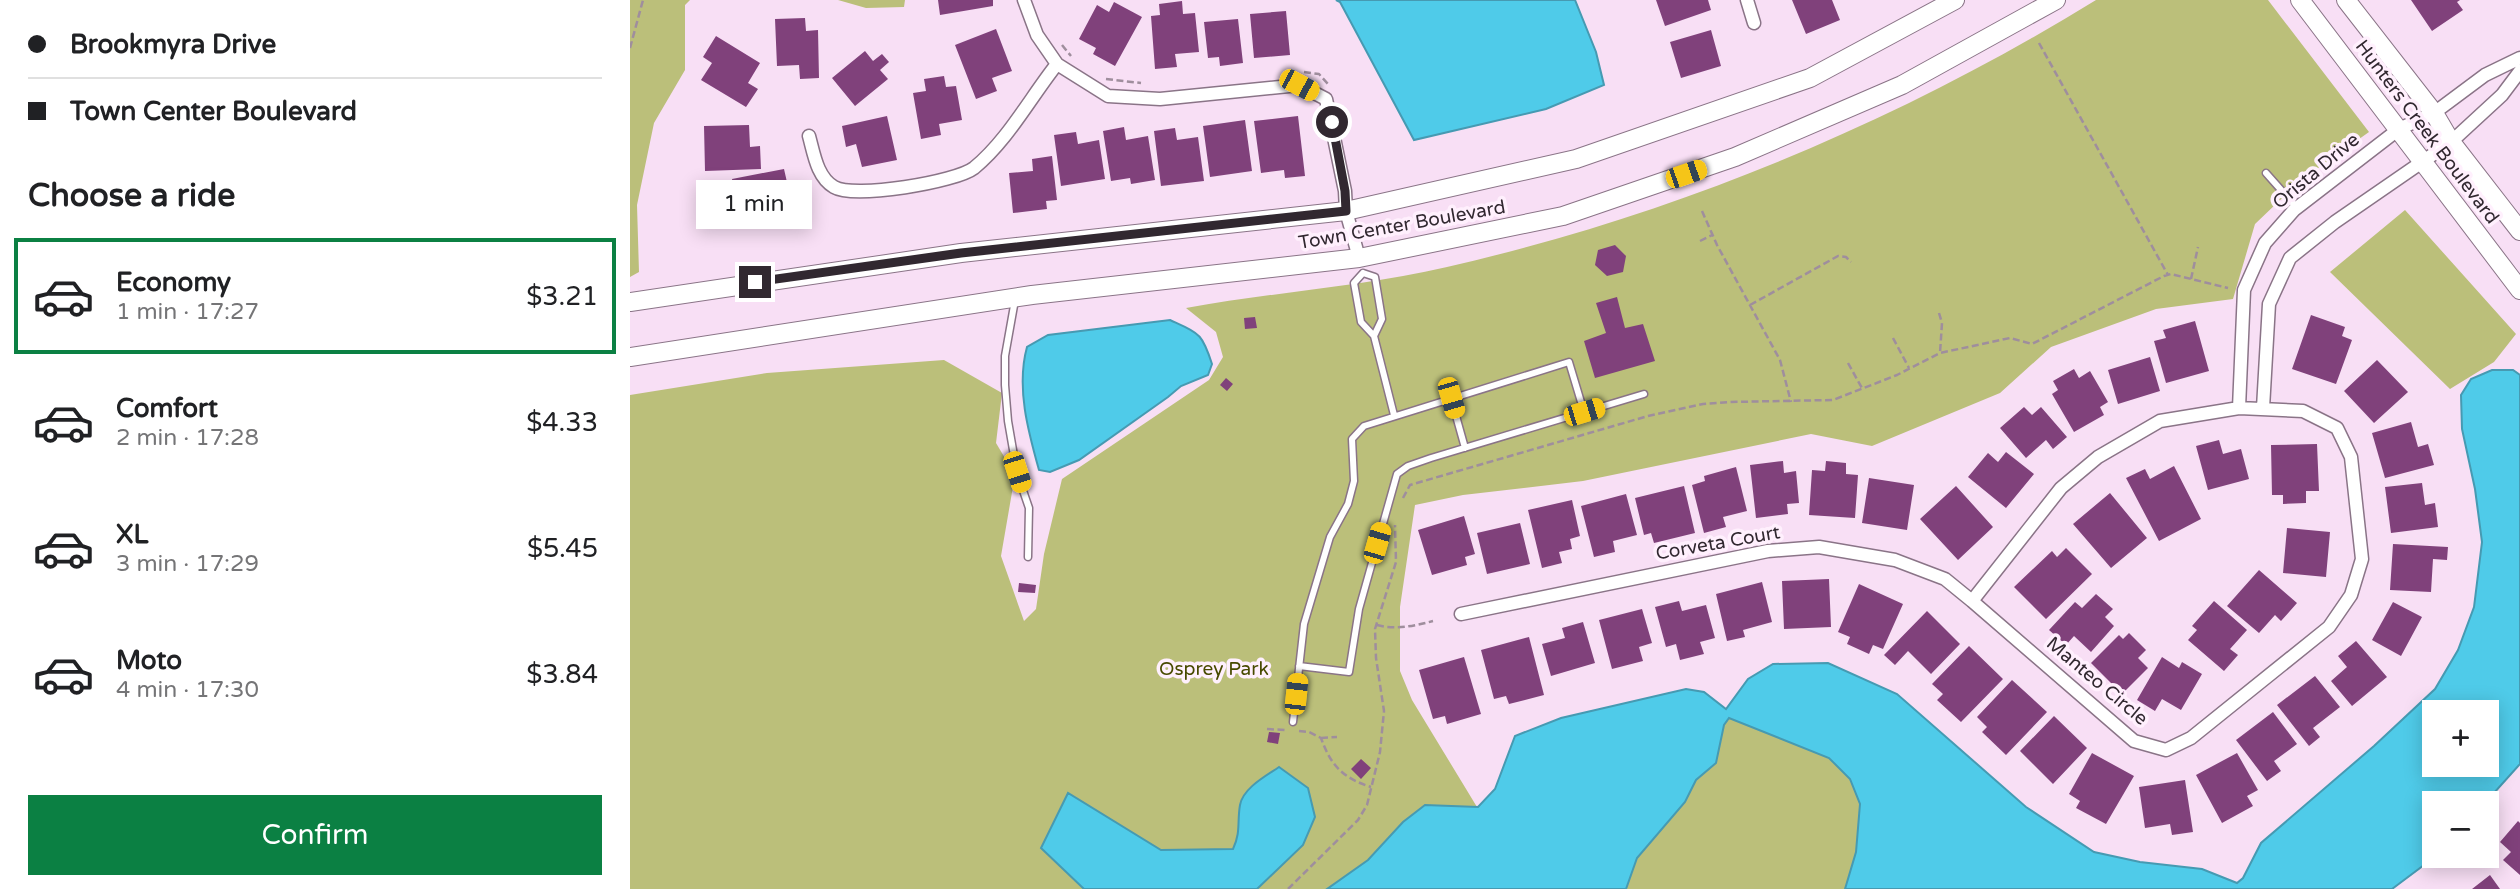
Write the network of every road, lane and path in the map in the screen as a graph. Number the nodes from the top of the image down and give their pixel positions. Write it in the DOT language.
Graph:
graph roads {
  1 [pos="643,0"];
  2 [pos="1024,0"];
  3 [pos="1747,0"];
  4 [pos="1955,0"];
  5 [pos="2056,0"];
  6 [pos="2300,0"];
  7 [pos="2346,0"];
  8 [pos="1754,23"];
  9 [pos="2039,43"];
  10 [pos="630,48"];
  11 [pos="2520,58"];
  12 [pos="1057,64"];
  13 [pos="2520,71"];
  14 [pos="2434,113"];
  15 [pos="2399,129"];
  16 [pos="809,136"];
  17 [pos="2451,142"];
  18 [pos="2422,160"];
  19 [pos="2266,173"];
  20 [pos="2297,208"];
  21 [pos="1346,211"];
  22 [pos="1702,211"];
  23 [pos="2520,231"];
  24 [pos="1713,235"];
  25 [pos="1700,241"];
  26 [pos="2198,247"];
  27 [pos="1851,262"];
  28 [pos="1361,265"];
  29 [pos="2168,275"];
  30 [pos="2191,279"];
  31 [pos="2228,288"];
  32 [pos="2520,290"];
  33 [pos="1016,298"];
  34 [pos="630,302"];
  35 [pos="1750,305"];
  36 [pos="1939,313"];
  37 [pos="1374,336"];
  38 [pos="1893,338"];
  39 [pos="1940,353"];
  40 [pos="630,356"];
  41 [pos="1848,363"];
  42 [pos="1909,368"];
  43 [pos="1863,390"];
  44 [pos="1644,394"];
  45 [pos="1451,398"];
  46 [pos="1791,402"];
  47 [pos="2239,408"];
  48 [pos="2263,408"];
  49 [pos="1584,412"];
  50 [pos="1394,415"];
  51 [pos="1465,448"];
  52 [pos="1401,502"];
  53 [pos="1395,524"];
  54 [pos="1028,557"];
  55 [pos="1972,601"];
  56 [pos="1461,614"];
  57 [pos="1433,621"];
  58 [pos="1377,625"];
  59 [pos="1299,666"];
  60 [pos="1293,722"];
  61 [pos="1267,729"];
  62 [pos="1337,737"];
  63 [pos="1321,738"];
  64 [pos="1371,787"];
  65 [pos="1287,889"];
  1 -- 10 [label="path"];
  2 -- 12 [label="street"];
  3 -- 8 [label="street"];
  4 -- 21 [label="street, Town Center Boulevard"];
  5 -- 28 [label="street, Town Center Boulevard"];
  6 -- 15 [label="street, Hunters Creek Boulevard"];
  7 -- 14 [label="street, Hunters Creek Boulevard"];
  9 -- 29 [label="path"];
  11 -- 14 [label="street, Orista Drive"];
  12 -- 16 [label="street"];
  12 -- 21 [label="street"];
  13 -- 17 [label="street"];
  14 -- 15 [label="street, Orista Drive"];
  14 -- 17 [label="street, Hunters Creek Boulevard"];
  15 -- 18 [label="street, Hunters Creek Boulevard"];
  15 -- 20 [label="street, Orista Drive"];
  17 -- 18 [label="street"];
  17 -- 23 [label="street, Hunters Creek Boulevard"];
  18 -- 32 [label="street, Hunters Creek Boulevard"];
  18 -- 48 [label="street"];
  19 -- 20 [label="lane"];
  20 -- 47 [label="street, Orista Drive"];
  21 -- 28 [label="street"];
  21 -- 34 [label="street, Town Center Boulevard"];
  22 -- 24 [label="path"];
  24 -- 25 [label="path"];
  24 -- 35 [label="path"];
  26 -- 30 [label="path"];
  27 -- 35 [label="path"];
  28 -- 33 [label="street, Town Center Boulevard"];
  28 -- 37 [label="lane"];
  28 -- 37 [label="lane"];
  29 -- 30 [label="path"];
  29 -- 39 [label="path"];
  30 -- 31 [label="path"];
  33 -- 40 [label="street, Town Center Boulevard"];
  33 -- 54 [label="lane"];
  35 -- 46 [label="path"];
  36 -- 39 [label="path"];
  37 -- 50 [label="lane"];
  38 -- 42 [label="path"];
  39 -- 42 [label="path"];
  41 -- 43 [label="path"];
  42 -- 43 [label="path"];
  43 -- 46 [label="path"];
  44 -- 49 [label="lane"];
  45 -- 49 [label="lane"];
  45 -- 50 [label="lane"];
  45 -- 51 [label="lane"];
  46 -- 52 [label="path"];
  47 -- 48 [label="street, Manteo Circle"];
  47 -- 55 [label="street, Manteo Circle"];
  48 -- 55 [label="street, Manteo Circle"];
  49 -- 51 [label="lane"];
  50 -- 59 [label="lane"];
  51 -- 59 [label="lane"];
  53 -- 58 [label="path"];
  55 -- 56 [label="street, Corveta Court"];
  57 -- 58 [label="path"];
  58 -- 64 [label="path"];
  59 -- 60 [label="lane"];
  61 -- 63 [label="path"];
  62 -- 63 [label="path"];
  63 -- 64 [label="path"];
  64 -- 65 [label="path"];
}
